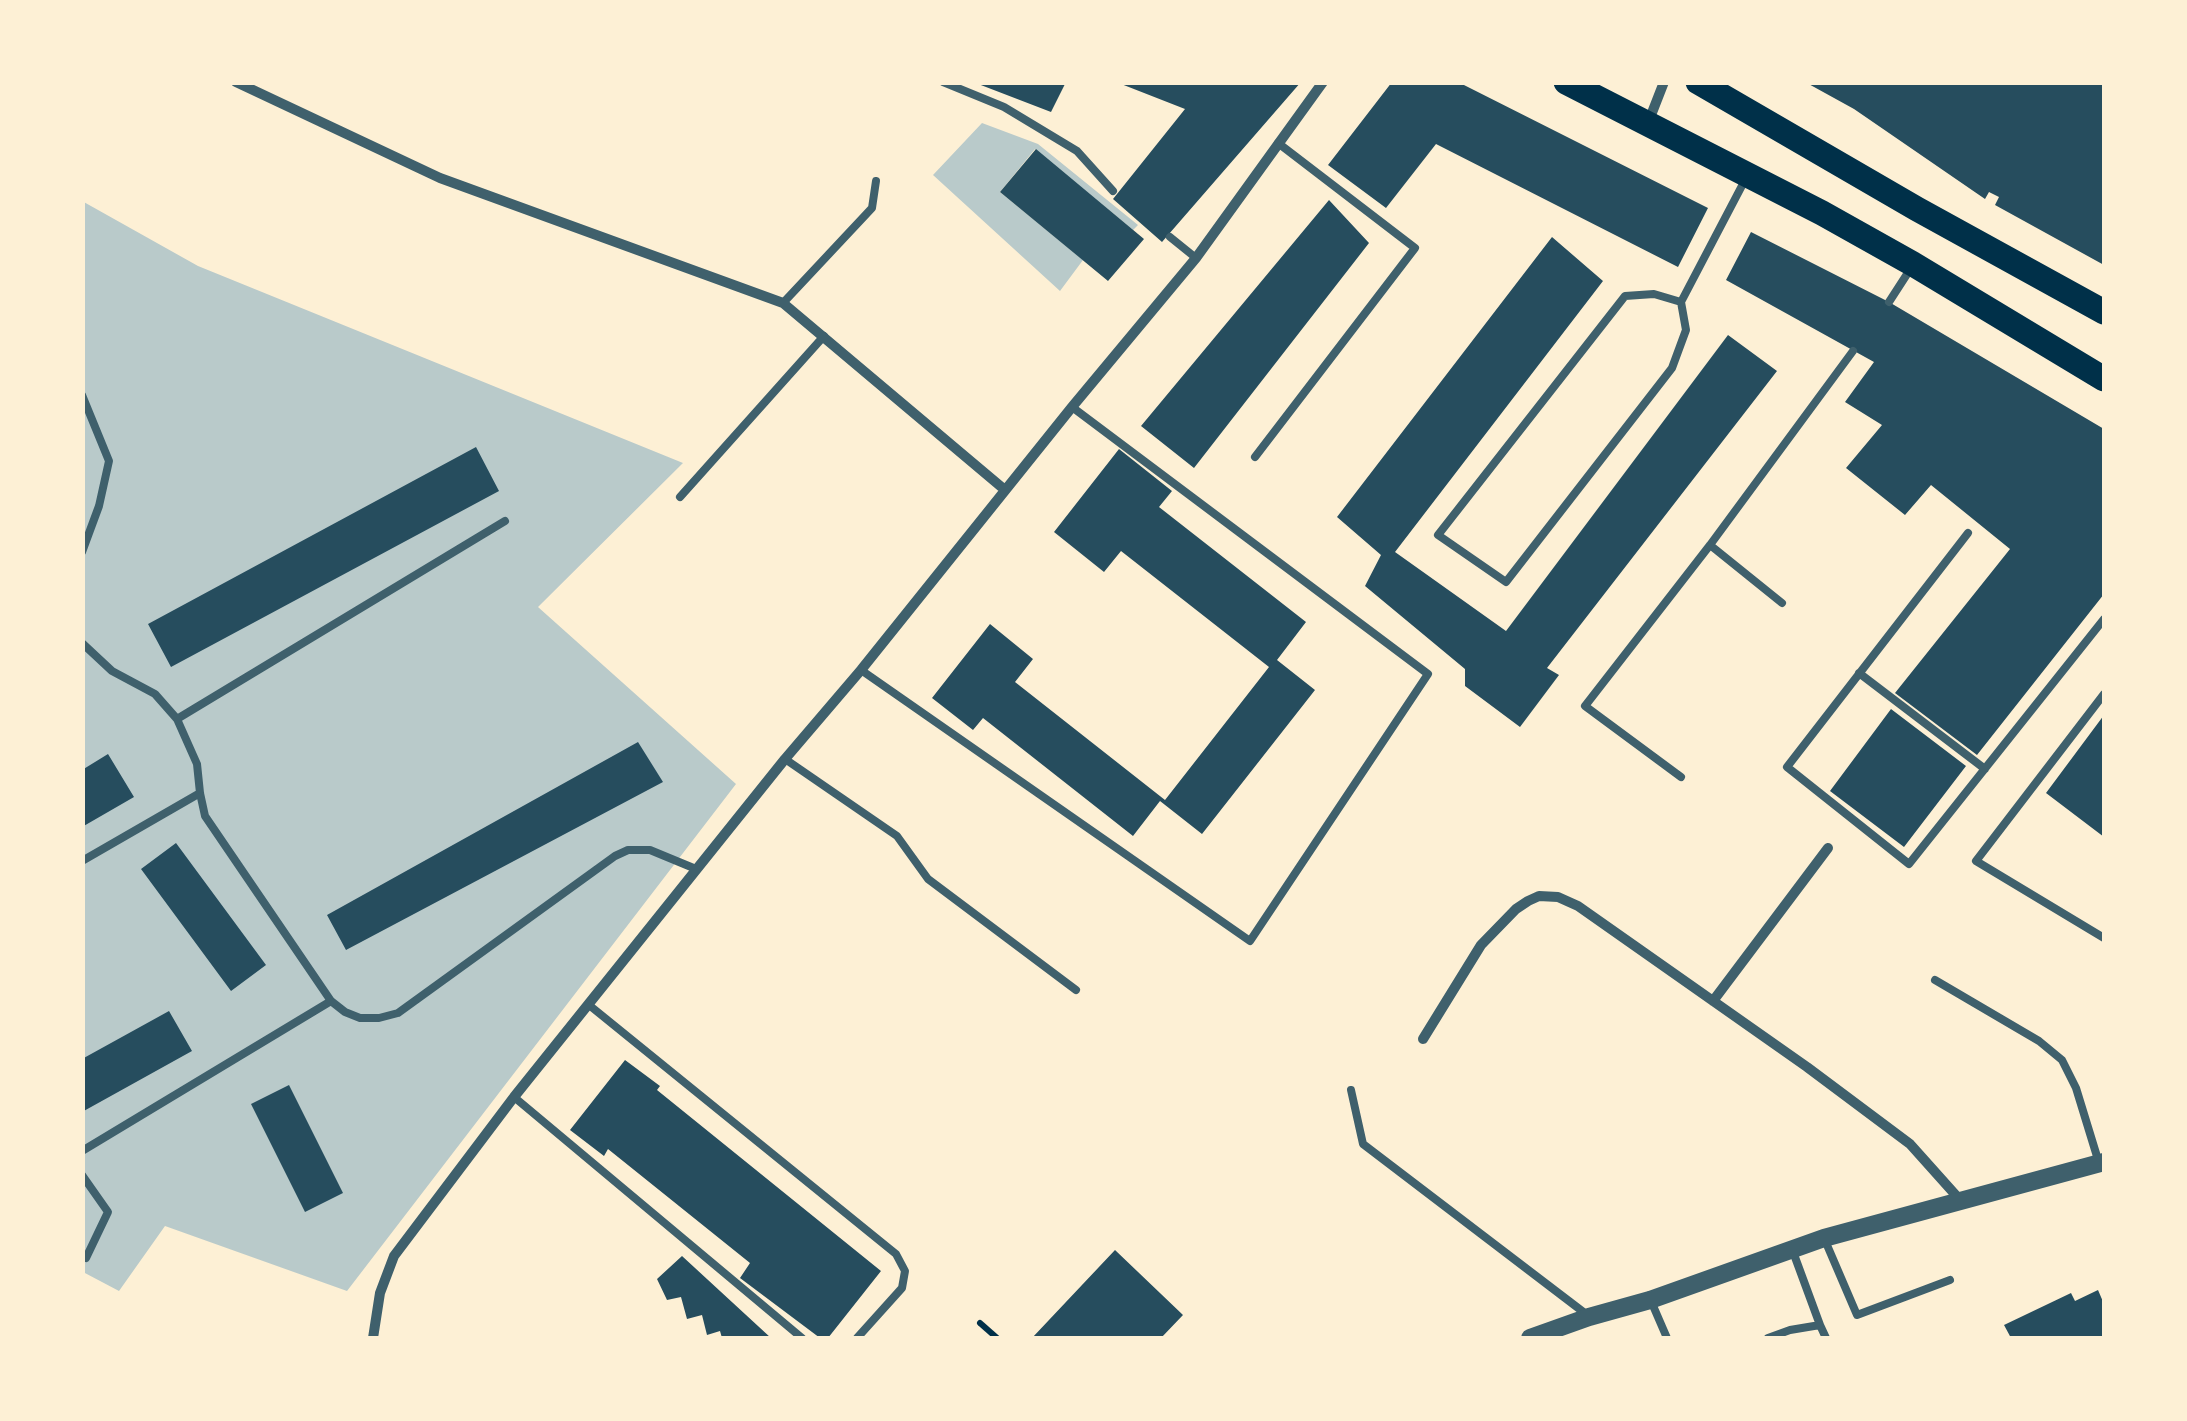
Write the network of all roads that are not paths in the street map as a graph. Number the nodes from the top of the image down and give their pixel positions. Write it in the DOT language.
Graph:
graph roads {
  1 [pos="236,82"];
  2 [pos="942,82"];
  3 [pos="1323,82"];
  4 [pos="1566,82"];
  5 [pos="1664,82"];
  6 [pos="1698,82"];
  7 [pos="1648,123"];
  8 [pos="1278,143"];
  9 [pos="1748,174"];
  10 [pos="876,181"];
  11 [pos="1112,191"];
  12 [pos="1170,237"];
  13 [pos="1196,258"];
  14 [pos="1913,264"];
  15 [pos="1681,302"];
  16 [pos="1890,302"];
  17 [pos="783,303"];
  18 [pos="2104,312"];
  19 [pos="824,336"];
  20 [pos="1853,351"];
  21 [pos="2104,379"];
  22 [pos="82,396"];
  23 [pos="1072,407"];
  24 [pos="1254,457"];
  25 [pos="1005,490"];
  26 [pos="680,497"];
  27 [pos="505,521"];
  28 [pos="1968,533"];
  29 [pos="1710,544"];
  30 [pos="82,552"];
  31 [pos="1782,603"];
  32 [pos="2104,619"];
  33 [pos="82,643"];
  34 [pos="861,670"];
  35 [pos="1858,673"];
  36 [pos="2104,694"];
  37 [pos="176,719"];
  38 [pos="785,759"];
  39 [pos="1985,769"];
  40 [pos="1680,777"];
  41 [pos="200,793"];
  42 [pos="1828,848"];
  43 [pos="82,862"];
  44 [pos="696,869"];
  45 [pos="2104,938"];
  46 [pos="1935,980"];
  47 [pos="1076,990"];
  48 [pos="331,1001"];
  49 [pos="1712,1001"];
  50 [pos="589,1005"];
  51 [pos="1423,1039"];
  52 [pos="1351,1090"];
  53 [pos="514,1097"];
  54 [pos="82,1150"];
  55 [pos="2102,1162"];
  56 [pos="82,1175"];
  57 [pos="1961,1201"];
  58 [pos="1824,1238"];
  59 [pos="1792,1249"];
  60 [pos="86,1258"];
  61 [pos="1950,1280"];
  62 [pos="1650,1300"];
  63 [pos="1589,1316"];
  64 [pos="1820,1325"];
  65 [pos="373,1338"];
  66 [pos="802,1338"];
  67 [pos="857,1338"];
  68 [pos="1530,1338"];
  69 [pos="1667,1338"];
  70 [pos="1768,1338"];
  71 [pos="1826,1338"];
  1 -- 17 [label="street"];
  2 -- 11 [label="lane"];
  3 -- 8 [label="street"];
  4 -- 7 [label="highway"];
  5 -- 7 [label="street"];
  6 -- 18 [label="highway"];
  7 -- 9 [label="highway"];
  8 -- 13 [label="street"];
  8 -- 24 [label="lane"];
  9 -- 14 [label="highway"];
  9 -- 15 [label="lane"];
  10 -- 17 [label="lane"];
  12 -- 13 [label="lane"];
  13 -- 23 [label="street"];
  14 -- 16 [label="lane"];
  14 -- 21 [label="highway"];
  15 -- 15 [label="lane"];
  17 -- 19 [label="street"];
  19 -- 25 [label="street"];
  19 -- 26 [label="lane"];
  20 -- 29 [label="lane"];
  22 -- 30 [label="lane"];
  23 -- 25 [label="street"];
  23 -- 34 [label="lane"];
  25 -- 34 [label="street"];
  27 -- 37 [label="lane"];
  28 -- 35 [label="lane"];
  29 -- 31 [label="lane"];
  29 -- 40 [label="lane"];
  32 -- 39 [label="lane"];
  33 -- 37 [label="lane"];
  34 -- 38 [label="street"];
  35 -- 39 [label="lane"];
  35 -- 39 [label="lane"];
  36 -- 45 [label="lane"];
  37 -- 41 [label="lane"];
  38 -- 44 [label="street"];
  38 -- 47 [label="lane"];
  41 -- 43 [label="lane"];
  41 -- 48 [label="lane"];
  42 -- 49 [label="street"];
  44 -- 48 [label="lane"];
  44 -- 50 [label="street"];
  46 -- 55 [label="lane"];
  48 -- 54 [label="lane"];
  49 -- 51 [label="street"];
  49 -- 57 [label="street"];
  50 -- 53 [label="street"];
  50 -- 67 [label="lane"];
  52 -- 63 [label="lane"];
  53 -- 65 [label="street"];
  53 -- 66 [label="lane"];
  55 -- 57 [label="street"];
  56 -- 60 [label="lane"];
  57 -- 58 [label="street"];
  58 -- 59 [label="street"];
  58 -- 61 [label="lane"];
  59 -- 62 [label="street"];
  59 -- 64 [label="lane"];
  62 -- 63 [label="street"];
  62 -- 69 [label="lane"];
  63 -- 68 [label="street"];
  64 -- 70 [label="lane"];
  64 -- 71 [label="lane"];
}
